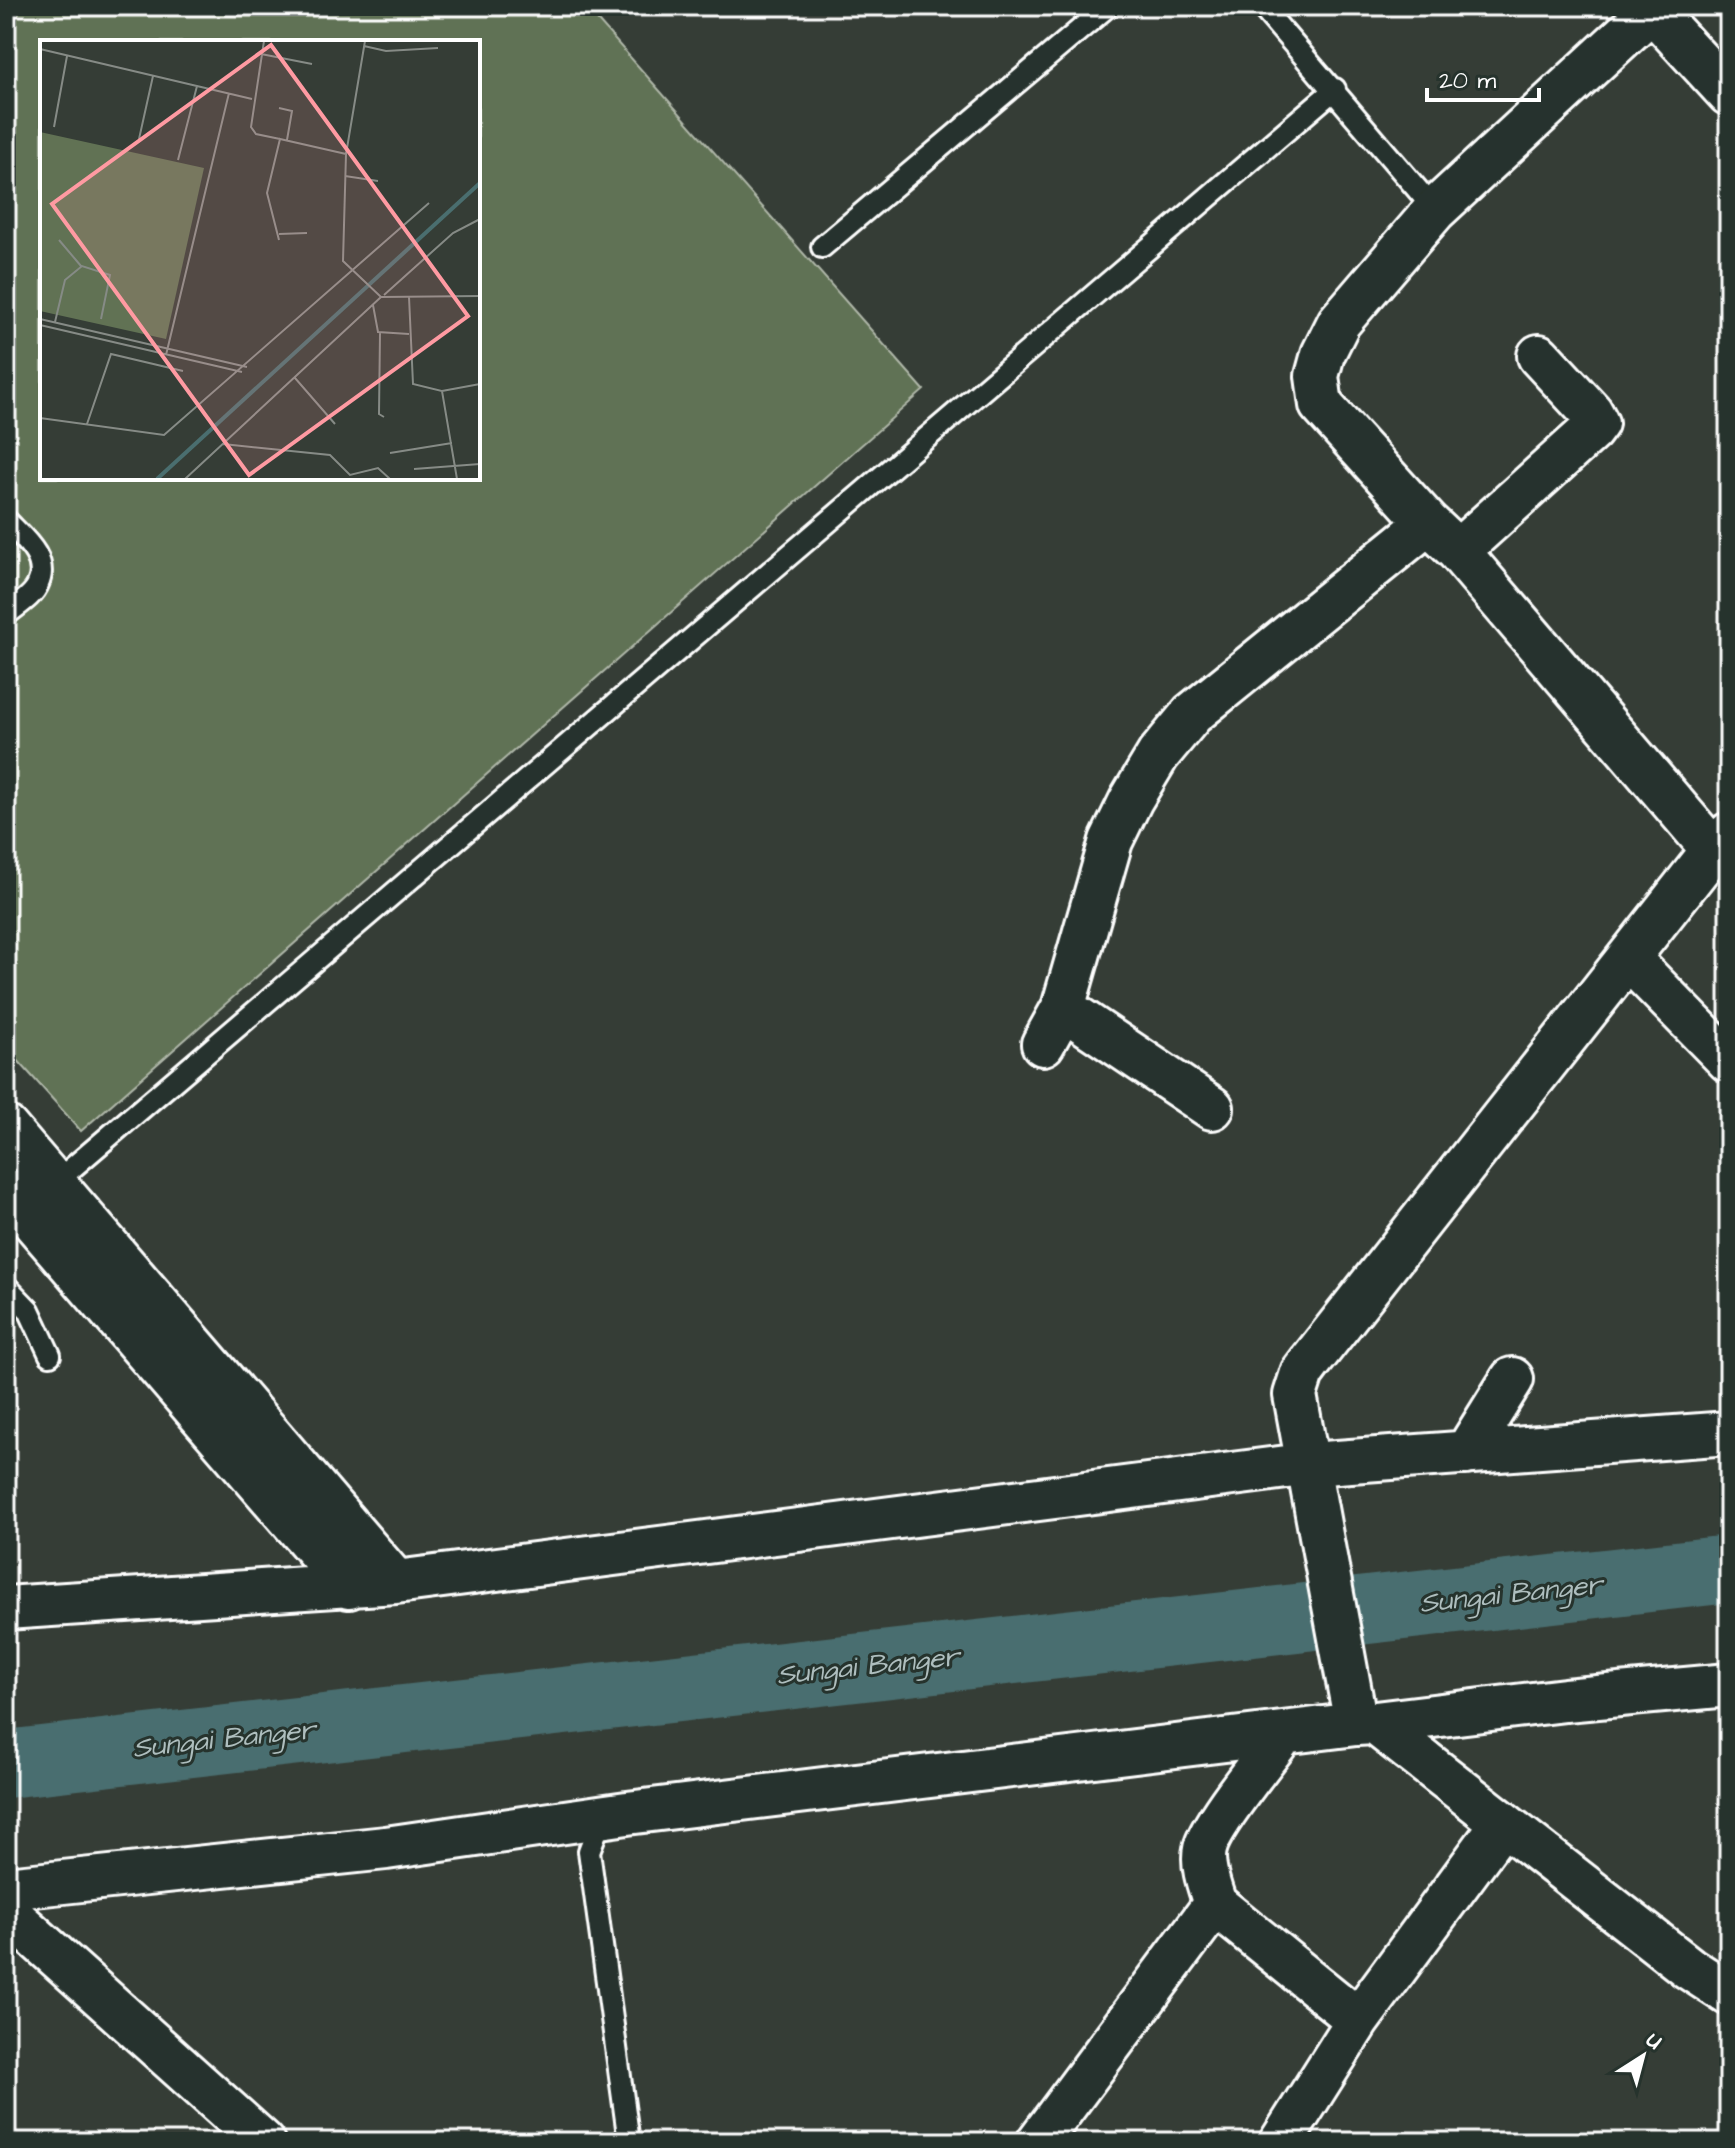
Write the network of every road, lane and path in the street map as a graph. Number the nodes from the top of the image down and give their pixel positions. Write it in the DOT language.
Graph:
graph roads {
  1 [pos="1108,6"];
  2 [pos="1261,6"];
  3 [pos="1654,8"];
  4 [pos="1335,89"];
  5 [pos="1729,94"];
  6 [pos="1435,210"];
  7 [pos="822,247"];
  8 [pos="1539,356"];
  9 [pos="6,520"];
  10 [pos="1443,537"];
  11 [pos="6,615"];
  12 [pos="1721,842"];
  13 [pos="1628,958"];
  14 [pos="1063,1008"];
  15 [pos="1043,1044"];
  16 [pos="1729,1061"];
  17 [pos="1212,1108"];
  18 [pos="6,1127"];
  19 [pos="54,1183"];
  20 [pos="14,1199"];
  21 [pos="6,1286"];
  22 [pos="50,1355"];
  23 [pos="1512,1379"];
  24 [pos="1729,1433"];
  25 [pos="1466,1453"];
  26 [pos="1310,1472"];
  27 [pos="396,1582"];
  28 [pos="349,1587"];
  29 [pos="6,1608"];
  30 [pos="1729,1685"];
  31 [pos="1362,1720"];
  32 [pos="1283,1734"];
  33 [pos="602,1817"];
  34 [pos="1502,1824"];
  35 [pos="6,1888"];
  36 [pos="1215,1904"];
  37 [pos="6,1911"];
  38 [pos="1729,1994"];
  39 [pos="1358,2020"];
  40 [pos="263,2142"];
  41 [pos="629,2142"];
  42 [pos="1038,2142"];
  43 [pos="1281,2142"];
  1 -- 7 [label="lane"];
  2 -- 4 [label="lane"];
  3 -- 5 [label="street"];
  3 -- 6 [label="street"];
  4 -- 6 [label="lane"];
  4 -- 19 [label="lane"];
  6 -- 10 [label="street"];
  8 -- 10 [label="street"];
  9 -- 11 [label="lane"];
  10 -- 12 [label="street"];
  10 -- 14 [label="street"];
  12 -- 13 [label="street"];
  13 -- 16 [label="street"];
  13 -- 26 [label="street"];
  14 -- 15 [label="street"];
  14 -- 17 [label="street"];
  18 -- 19 [label="street"];
  19 -- 20 [label="lane"];
  19 -- 27 [label="street"];
  20 -- 28 [label="street"];
  21 -- 22 [label="lane"];
  23 -- 25 [label="street"];
  24 -- 25 [label="street"];
  25 -- 26 [label="street"];
  26 -- 27 [label="street"];
  26 -- 31 [label="street"];
  27 -- 28 [label="street"];
  28 -- 29 [label="street"];
  30 -- 31 [label="street"];
  31 -- 32 [label="street"];
  31 -- 34 [label="street"];
  32 -- 33 [label="street"];
  32 -- 36 [label="street"];
  33 -- 35 [label="street"];
  33 -- 41 [label="lane"];
  34 -- 38 [label="street"];
  34 -- 39 [label="street"];
  36 -- 39 [label="street"];
  36 -- 42 [label="street"];
  37 -- 40 [label="street"];
  39 -- 43 [label="street"];
}
